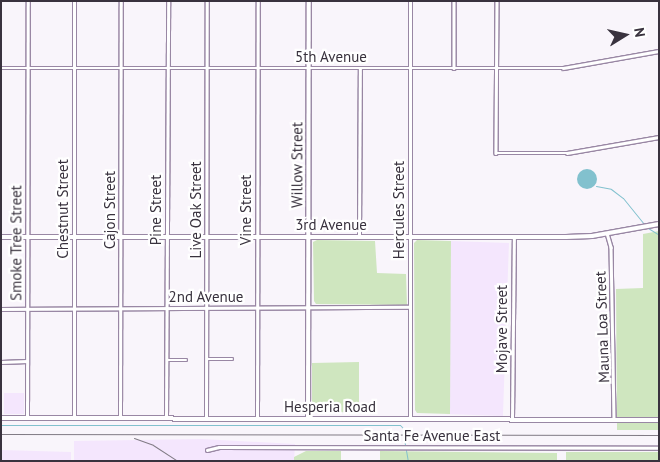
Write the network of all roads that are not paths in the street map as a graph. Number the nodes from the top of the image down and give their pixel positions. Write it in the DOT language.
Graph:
graph roads {
  1 [pos="28,1"];
  2 [pos="74,1"];
  3 [pos="121,1"];
  4 [pos="168,1"];
  5 [pos="207,1"];
  6 [pos="258,1"];
  7 [pos="309,1"];
  8 [pos="410,1"];
  9 [pos="454,1"];
  10 [pos="496,1"];
  11 [pos="659,51"];
  12 [pos="121,67"];
  13 [pos="167,67"];
  14 [pos="1,68"];
  15 [pos="28,68"];
  16 [pos="74,68"];
  17 [pos="207,68"];
  18 [pos="258,68"];
  19 [pos="309,68"];
  20 [pos="410,68"];
  21 [pos="454,68"];
  22 [pos="495,68"];
  23 [pos="360,69"];
  24 [pos="659,138"];
  25 [pos="659,224"];
  26 [pos="607,234"];
  27 [pos="74,236"];
  28 [pos="121,236"];
  29 [pos="207,236"];
  30 [pos="1,237"];
  31 [pos="28,237"];
  32 [pos="167,237"];
  33 [pos="258,237"];
  34 [pos="308,237"];
  35 [pos="359,237"];
  36 [pos="410,237"];
  37 [pos="514,238"];
  38 [pos="410,307"];
  39 [pos="27,308"];
  40 [pos="167,308"];
  41 [pos="1,309"];
  42 [pos="74,309"];
  43 [pos="121,309"];
  44 [pos="207,309"];
  45 [pos="258,309"];
  46 [pos="308,309"];
  47 [pos="208,359"];
  48 [pos="232,359"];
  49 [pos="167,360"];
  50 [pos="186,360"];
  51 [pos="1,362"];
  52 [pos="28,362"];
  53 [pos="1,418"];
  54 [pos="27,418"];
  55 [pos="74,418"];
  56 [pos="120,418"];
  57 [pos="166,418"];
  58 [pos="206,418"];
  59 [pos="257,418"];
  60 [pos="308,418"];
  61 [pos="410,418"];
  62 [pos="512,420"];
  63 [pos="614,420"];
  64 [pos="659,420"];
  65 [pos="659,448"];
  66 [pos="207,450"];
  1 -- 15 [label="street, Smoke Tree Street"];
  2 -- 16 [label="street, Chestnut Street"];
  3 -- 12 [label="street, Cajon Street"];
  4 -- 13 [label="street, Pine Street"];
  5 -- 17 [label="street, Live Oak Street"];
  6 -- 18 [label="street, Vine Street"];
  7 -- 19 [label="street, Willow Street"];
  8 -- 20 [label="street, Hercules Street"];
  9 -- 21 [label="street"];
  10 -- 22 [label="street"];
  11 -- 22 [label="street, 5th Avenue"];
  12 -- 13 [label="street, 5th Avenue"];
  12 -- 16 [label="street, 5th Avenue"];
  12 -- 28 [label="street, Cajon Street"];
  13 -- 17 [label="street, 5th Avenue"];
  13 -- 32 [label="street, Pine Street"];
  14 -- 15 [label="street, 5th Avenue"];
  15 -- 16 [label="street, 5th Avenue"];
  15 -- 31 [label="street, Smoke Tree Street"];
  16 -- 27 [label="street, Chestnut Street"];
  17 -- 18 [label="street, 5th Avenue"];
  17 -- 29 [label="street, Live Oak Street"];
  18 -- 19 [label="street, 5th Avenue"];
  18 -- 33 [label="street, Vine Street"];
  19 -- 23 [label="street, 5th Avenue"];
  19 -- 34 [label="street, Willow Street"];
  20 -- 21 [label="street, 5th Avenue"];
  20 -- 23 [label="street, 5th Avenue"];
  20 -- 36 [label="street, Hercules Street"];
  21 -- 22 [label="street, 5th Avenue"];
  22 -- 24 [label="street"];
  23 -- 35 [label="street"];
  25 -- 26 [label="street, 3rd Avenue"];
  26 -- 37 [label="street, 3rd Avenue"];
  26 -- 63 [label="street, Mauna Loa Street"];
  27 -- 28 [label="street, 3rd Avenue"];
  27 -- 31 [label="street, 3rd Avenue"];
  27 -- 42 [label="street, Chestnut Street"];
  28 -- 32 [label="street, 3rd Avenue"];
  28 -- 43 [label="street, Cajon Street"];
  29 -- 32 [label="street, 3rd Avenue"];
  29 -- 33 [label="street, 3rd Avenue"];
  29 -- 44 [label="street, Live Oak Street"];
  30 -- 31 [label="street, 3rd Avenue"];
  31 -- 39 [label="street, Smoke Tree Street"];
  32 -- 40 [label="street, Pine Street"];
  33 -- 34 [label="street, 3rd Avenue"];
  33 -- 45 [label="street, Vine Street"];
  34 -- 35 [label="street, 3rd Avenue"];
  34 -- 46 [label="street, Willow Street"];
  35 -- 36 [label="street, 3rd Avenue"];
  36 -- 37 [label="street, 3rd Avenue"];
  36 -- 38 [label="street, Hercules Street"];
  37 -- 62 [label="street, Mojave Street"];
  38 -- 46 [label="street, 2nd Avenue"];
  38 -- 61 [label="street, Hercules Street"];
  39 -- 41 [label="street, 2nd Avenue"];
  39 -- 42 [label="street, 2nd Avenue"];
  39 -- 52 [label="street, Smoke Tree Street"];
  40 -- 43 [label="street, 2nd Avenue"];
  40 -- 44 [label="street, 2nd Avenue"];
  40 -- 49 [label="street, Pine Street"];
  42 -- 43 [label="street, 2nd Avenue"];
  42 -- 55 [label="street, Chestnut Street"];
  43 -- 56 [label="street, Cajon Street"];
  44 -- 45 [label="street, 2nd Avenue"];
  44 -- 47 [label="street, Live Oak Street"];
  45 -- 46 [label="street, 2nd Avenue"];
  45 -- 59 [label="street, Vine Street"];
  46 -- 60 [label="street, Willow Street"];
  47 -- 48 [label="street"];
  47 -- 58 [label="street, Live Oak Street"];
  49 -- 50 [label="street"];
  49 -- 57 [label="street, Pine Street"];
  51 -- 52 [label="street"];
  52 -- 54 [label="street, Smoke Tree Street"];
  53 -- 54 [label="street, Hesperia Road"];
  54 -- 55 [label="street, Hesperia Road"];
  55 -- 56 [label="street, Hesperia Road"];
  56 -- 57 [label="street, Hesperia Road"];
  57 -- 58 [label="street, Hesperia Road"];
  58 -- 59 [label="street, Hesperia Road"];
  59 -- 60 [label="street, Hesperia Road"];
  60 -- 61 [label="street, Hesperia Road"];
  61 -- 62 [label="street, Hesperia Road"];
  62 -- 63 [label="street, Hesperia Road"];
  63 -- 64 [label="street, Hesperia Road"];
  65 -- 66 [label="street, Santa Fe Avenue East"];
}
